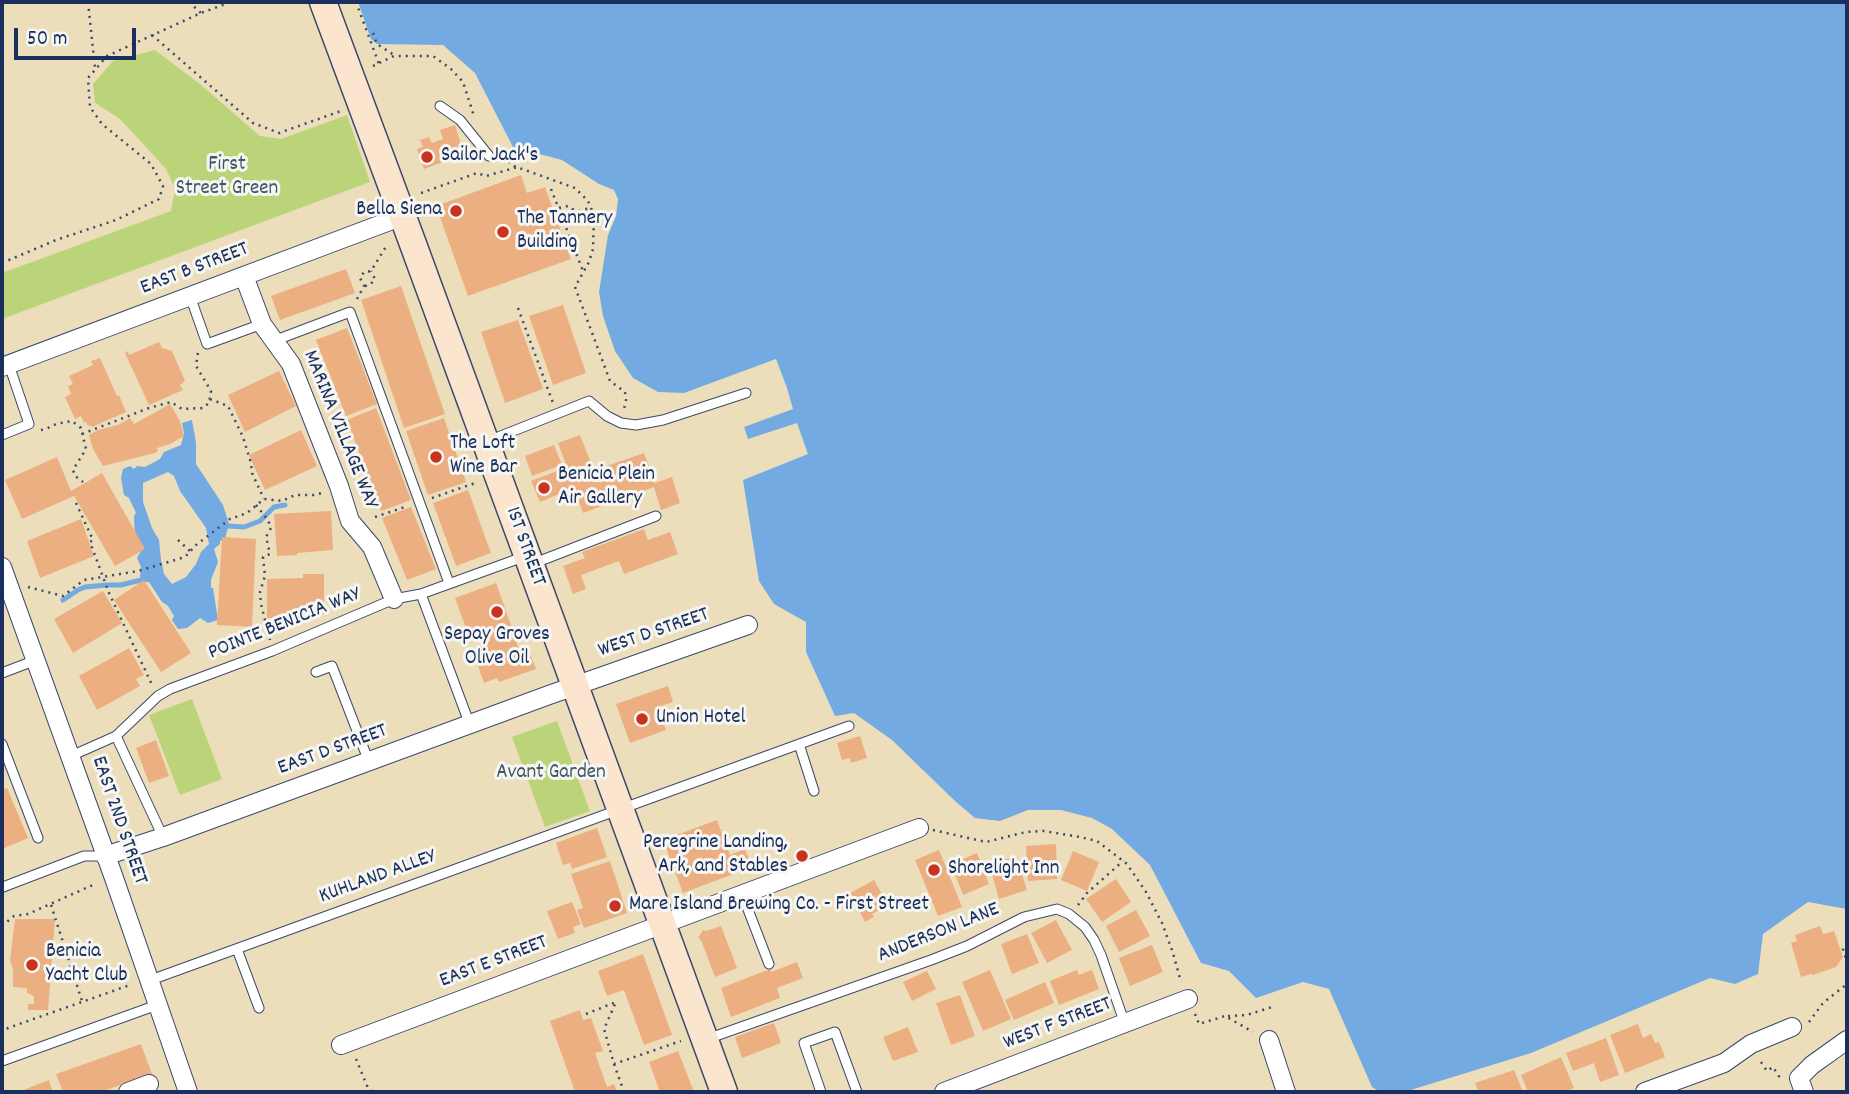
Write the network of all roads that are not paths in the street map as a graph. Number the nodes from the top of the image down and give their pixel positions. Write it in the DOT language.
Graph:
graph roads {
  1 [pos="323,2"];
  2 [pos="440,106"];
  3 [pos="494,155"];
  4 [pos="403,216"];
  5 [pos="244,276"];
  6 [pos="190,296"];
  7 [pos="262,324"];
  8 [pos="276,340"];
  9 [pos="5,366"];
  10 [pos="746,393"];
  11 [pos="2,435"];
  12 [pos="486,442"];
  13 [pos="656,516"];
  14 [pos="529,560"];
  15 [pos="2,567"];
  16 [pos="449,583"];
  17 [pos="421,594"];
  18 [pos="394,599"];
  19 [pos="748,625"];
  20 [pos="36,660"];
  21 [pos="316,672"];
  22 [pos="2,673"];
  23 [pos="575,686"];
  24 [pos="470,724"];
  25 [pos="849,726"];
  26 [pos="116,736"];
  27 [pos="2,744"];
  28 [pos="799,744"];
  29 [pos="71,756"];
  30 [pos="369,762"];
  31 [pos="814,792"];
  32 [pos="620,809"];
  33 [pos="919,828"];
  34 [pos="163,837"];
  35 [pos="38,838"];
  36 [pos="105,856"];
  37 [pos="3,887"];
  38 [pos="743,894"];
  39 [pos="663,925"];
  40 [pos="237,949"];
  41 [pos="769,964"];
  42 [pos="148,981"];
  43 [pos="1188,999"];
  44 [pos="157,1005"];
  45 [pos="259,1007"];
  46 [pos="1125,1024"];
  47 [pos="1792,1027"];
  48 [pos="693,1040"];
  49 [pos="1269,1040"];
  50 [pos="1847,1040"];
  51 [pos="345,1043"];
  52 [pos="2,1061"];
  53 [pos="149,1084"];
  54 [pos="1796,1085"];
  55 [pos="128,1092"];
  56 [pos="188,1092"];
  57 [pos="724,1092"];
  58 [pos="821,1092"];
  59 [pos="857,1092"];
  60 [pos="944,1092"];
  61 [pos="1286,1092"];
  62 [pos="1645,1092"];
  1 -- 4 [label="main road, 1ST STREET"];
  2 -- 3 [label="lane"];
  4 -- 5 [label="street, EAST B STREET"];
  4 -- 12 [label="main road, 1ST STREET"];
  5 -- 6 [label="street, EAST B STREET"];
  5 -- 7 [label="street, MARINA VILLAGE WAY"];
  6 -- 7 [label="lane"];
  6 -- 9 [label="street, EAST B STREET"];
  7 -- 8 [label="street, MARINA VILLAGE WAY"];
  8 -- 16 [label="lane"];
  8 -- 18 [label="street, MARINA VILLAGE WAY"];
  9 -- 11 [label="lane"];
  10 -- 12 [label="lane"];
  12 -- 14 [label="main road, 1ST STREET"];
  13 -- 14 [label="lane, POINTE BENICIA WAY"];
  14 -- 16 [label="lane, POINTE BENICIA WAY"];
  14 -- 23 [label="main road, 1ST STREET"];
  15 -- 20 [label="street, EAST 2ND STREET"];
  16 -- 17 [label="lane, POINTE BENICIA WAY"];
  17 -- 18 [label="lane, POINTE BENICIA WAY"];
  17 -- 24 [label="lane"];
  18 -- 26 [label="lane, POINTE BENICIA WAY"];
  19 -- 23 [label="street, WEST D STREET"];
  20 -- 22 [label="lane"];
  20 -- 29 [label="street, EAST 2ND STREET"];
  21 -- 30 [label="lane"];
  23 -- 24 [label="street, EAST D STREET"];
  23 -- 32 [label="main road, 1ST STREET"];
  24 -- 30 [label="street, EAST D STREET"];
  25 -- 28 [label="lane, KUHLAND ALLEY"];
  26 -- 29 [label="lane, POINTE BENICIA WAY"];
  26 -- 34 [label="lane"];
  27 -- 35 [label="lane"];
  28 -- 31 [label="lane"];
  28 -- 32 [label="lane, KUHLAND ALLEY"];
  29 -- 36 [label="street, EAST 2ND STREET"];
  30 -- 34 [label="street, EAST D STREET"];
  32 -- 39 [label="main road, 1ST STREET"];
  32 -- 40 [label="lane, KUHLAND ALLEY"];
  33 -- 38 [label="street, EAST E STREET"];
  34 -- 36 [label="street, EAST D STREET"];
  36 -- 37 [label="lane"];
  36 -- 42 [label="street, EAST 2ND STREET"];
  38 -- 39 [label="street, EAST E STREET"];
  38 -- 41 [label="lane"];
  39 -- 48 [label="main road, 1ST STREET"];
  39 -- 51 [label="street, EAST E STREET"];
  40 -- 42 [label="lane, KUHLAND ALLEY"];
  40 -- 45 [label="lane"];
  42 -- 44 [label="street, EAST 2ND STREET"];
  43 -- 46 [label="street, WEST F STREET"];
  44 -- 52 [label="lane"];
  44 -- 56 [label="street, EAST 2ND STREET"];
  46 -- 48 [label="lane, ANDERSON LANE"];
  46 -- 60 [label="street, WEST F STREET"];
  47 -- 62 [label="street"];
  48 -- 57 [label="main road, 1ST STREET"];
  49 -- 61 [label="street"];
  50 -- 54 [label="street"];
  53 -- 55 [label="street"];
  58 -- 59 [label="lane"];
}
